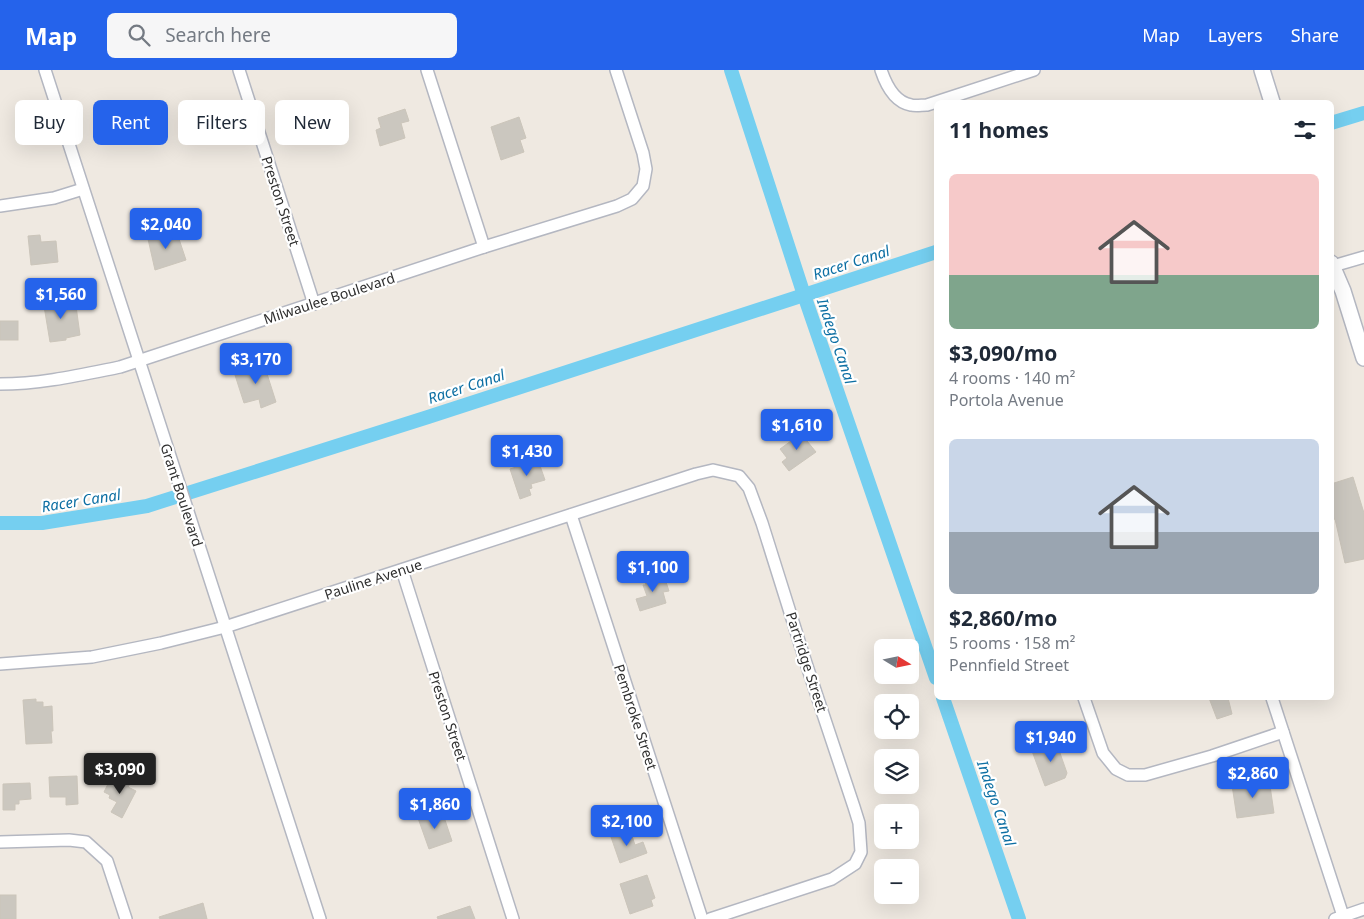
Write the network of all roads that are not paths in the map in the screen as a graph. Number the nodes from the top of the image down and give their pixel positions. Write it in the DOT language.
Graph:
graph roads {
  1 [pos="45,70"];
  2 [pos="239,70"];
  3 [pos="427,70"];
  4 [pos="616,70"];
  5 [pos="881,70"];
  6 [pos="1034,70"];
  7 [pos="1262,70"];
  8 [pos="942,100"];
  9 [pos="1271,100"];
  10 [pos="934,103"];
  11 [pos="83,189"];
  12 [pos="0,206"];
  13 [pos="484,247"];
  14 [pos="1364,257"];
  15 [pos="1334,264"];
  16 [pos="1334,271"];
  17 [pos="314,304"];
  18 [pos="1364,358"];
  19 [pos="139,361"];
  20 [pos="0,384"];
  21 [pos="739,476"];
  22 [pos="571,516"];
  23 [pos="402,570"];
  24 [pos="225,627"];
  25 [pos="0,664"];
  26 [pos="1085,700"];
  27 [pos="1273,700"];
  28 [pos="1283,732"];
  29 [pos="0,842"];
  30 [pos="1364,909"];
  31 [pos="1341,918"];
  32 [pos="126,919"];
  33 [pos="320,919"];
  34 [pos="513,919"];
  35 [pos="702,919"];
  36 [pos="710,919"];
  1 -- 11 [label="street, Grant Boulevard"];
  2 -- 17 [label="street, Preston Street"];
  3 -- 13 [label="street"];
  4 -- 13 [label="street, Milwaulee Boulevard"];
  5 -- 10 [label="street"];
  6 -- 8 [label="street"];
  7 -- 9 [label="street"];
  11 -- 12 [label="street"];
  11 -- 19 [label="street, Grant Boulevard"];
  13 -- 17 [label="street, Milwaulee Boulevard"];
  14 -- 15 [label="street"];
  16 -- 18 [label="street"];
  17 -- 19 [label="street, Milwaulee Boulevard"];
  19 -- 20 [label="street, Milwaulee Boulevard"];
  19 -- 24 [label="street, Grant Boulevard"];
  21 -- 22 [label="street, Pauline Avenue"];
  21 -- 36 [label="street, Partridge Street"];
  22 -- 23 [label="street, Pauline Avenue"];
  22 -- 35 [label="street, Pembroke Street"];
  23 -- 24 [label="street, Pauline Avenue"];
  23 -- 34 [label="street, Preston Street"];
  24 -- 25 [label="street, Pauline Avenue"];
  24 -- 33 [label="street, Grant Boulevard"];
  26 -- 28 [label="street"];
  27 -- 28 [label="street"];
  28 -- 31 [label="street"];
  29 -- 32 [label="street"];
  30 -- 31 [label="street"];
}
